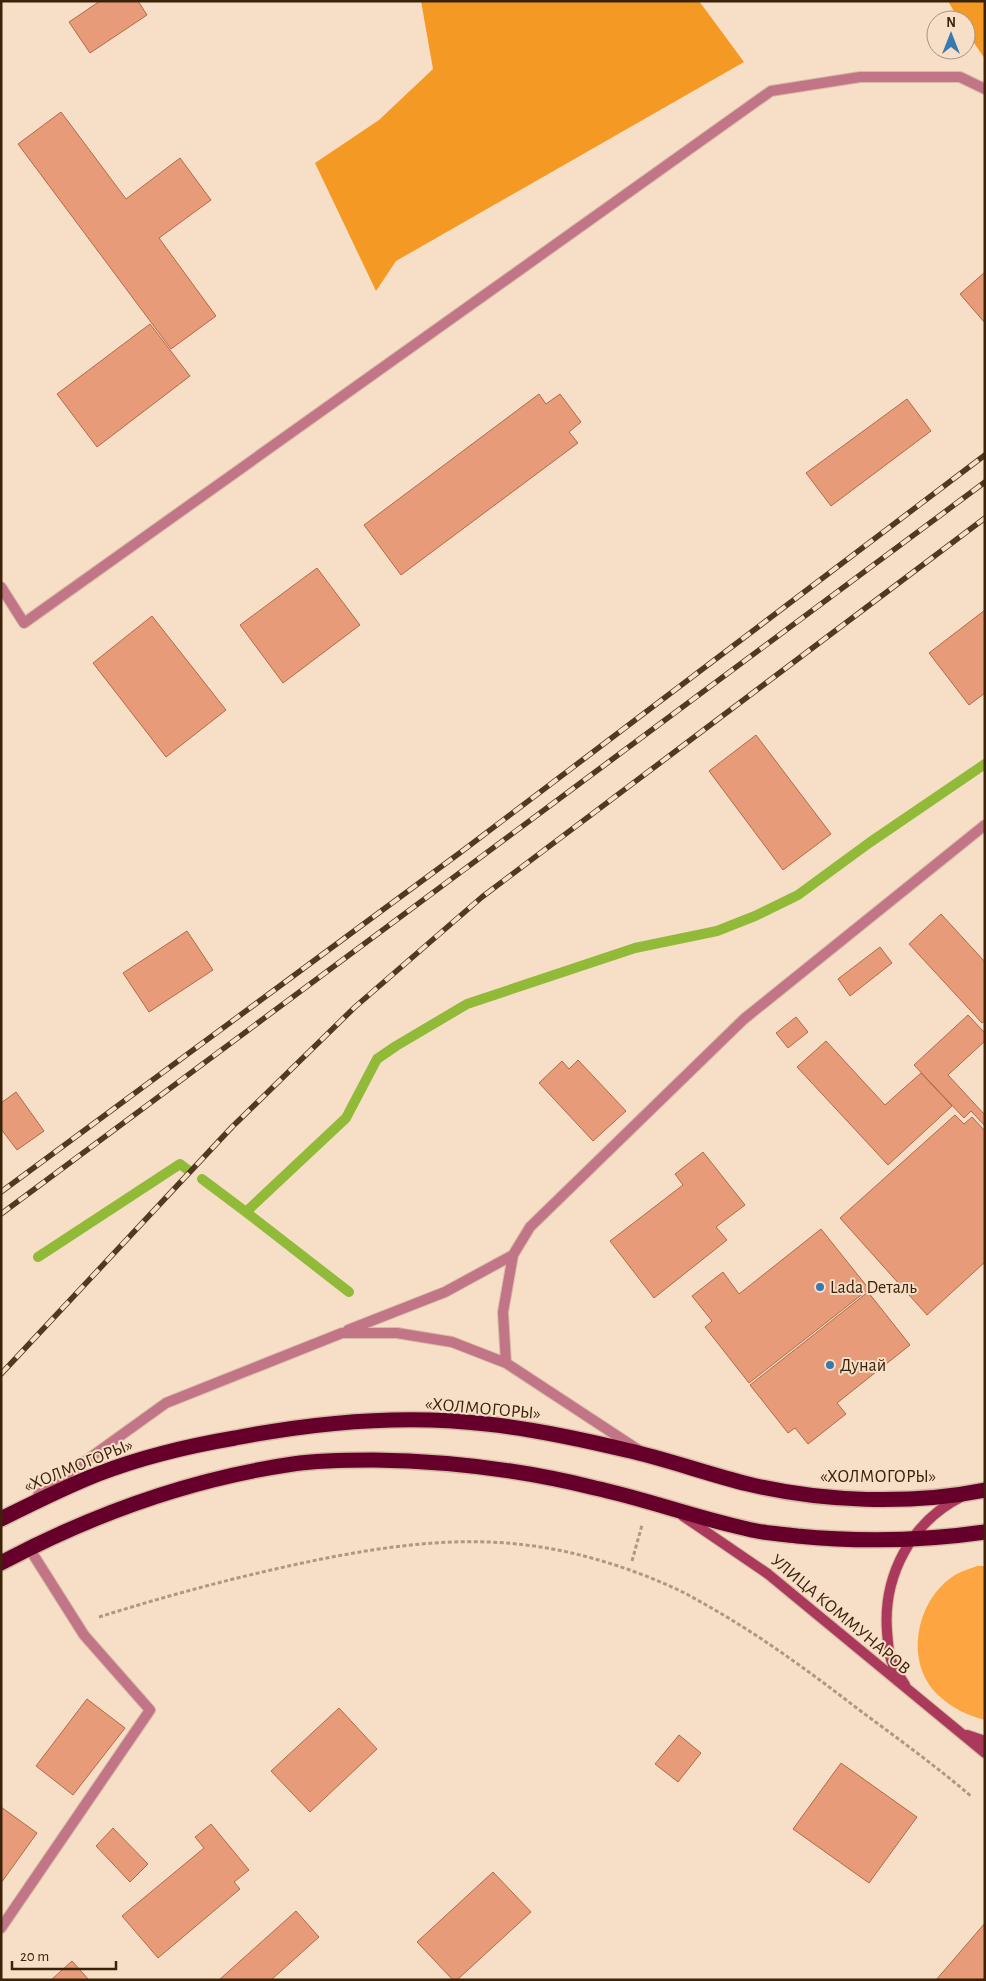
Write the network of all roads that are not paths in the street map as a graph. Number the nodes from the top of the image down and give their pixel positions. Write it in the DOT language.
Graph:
graph roads {
  1 [pos="985,89"];
  2 [pos="1,587"];
  3 [pos="985,825"];
  4 [pos="513,1255"];
  5 [pos="342,1332"];
  6 [pos="506,1363"];
  7 [pos="647,1455"];
  8 [pos="985,1490"];
  9 [pos="969,1493"];
  10 [pos="985,1496"];
  11 [pos="672,1508"];
  12 [pos="8,1516"];
  13 [pos="985,1532"];
  14 [pos="912,1538"];
  15 [pos="28,1548"];
  16 [pos="1,1563"];
  17 [pos="910,1692"];
  18 [pos="959,1732"];
  19 [pos="985,1741"];
  20 [pos="985,1753"];
  21 [pos="1,1928"];
  1 -- 2 [label="street"];
  3 -- 4 [label="street"];
  4 -- 5 [label="street"];
  4 -- 6 [label="street"];
  5 -- 6 [label="street"];
  5 -- 12 [label="street"];
  6 -- 7 [label="street"];
  7 -- 9 [label="highway, «ХОЛМОГОРЫ»"];
  7 -- 12 [label="highway, «ХОЛМОГОРЫ»"];
  8 -- 9 [label="highway, «ХОЛМОГОРЫ»"];
  9 -- 10 [label="street"];
  9 -- 14 [label="street"];
  11 -- 14 [label="highway"];
  11 -- 15 [label="highway"];
  11 -- 17 [label="street, УЛИЦА КОММУНАРОВ"];
  13 -- 14 [label="highway"];
  14 -- 17 [label="street"];
  15 -- 16 [label="highway"];
  15 -- 21 [label="street"];
  17 -- 18 [label="street, УЛИЦА КОММУНАРОВ"];
  18 -- 19 [label="street"];
  18 -- 20 [label="street, УЛИЦА КОММУНАРОВ"];
}
